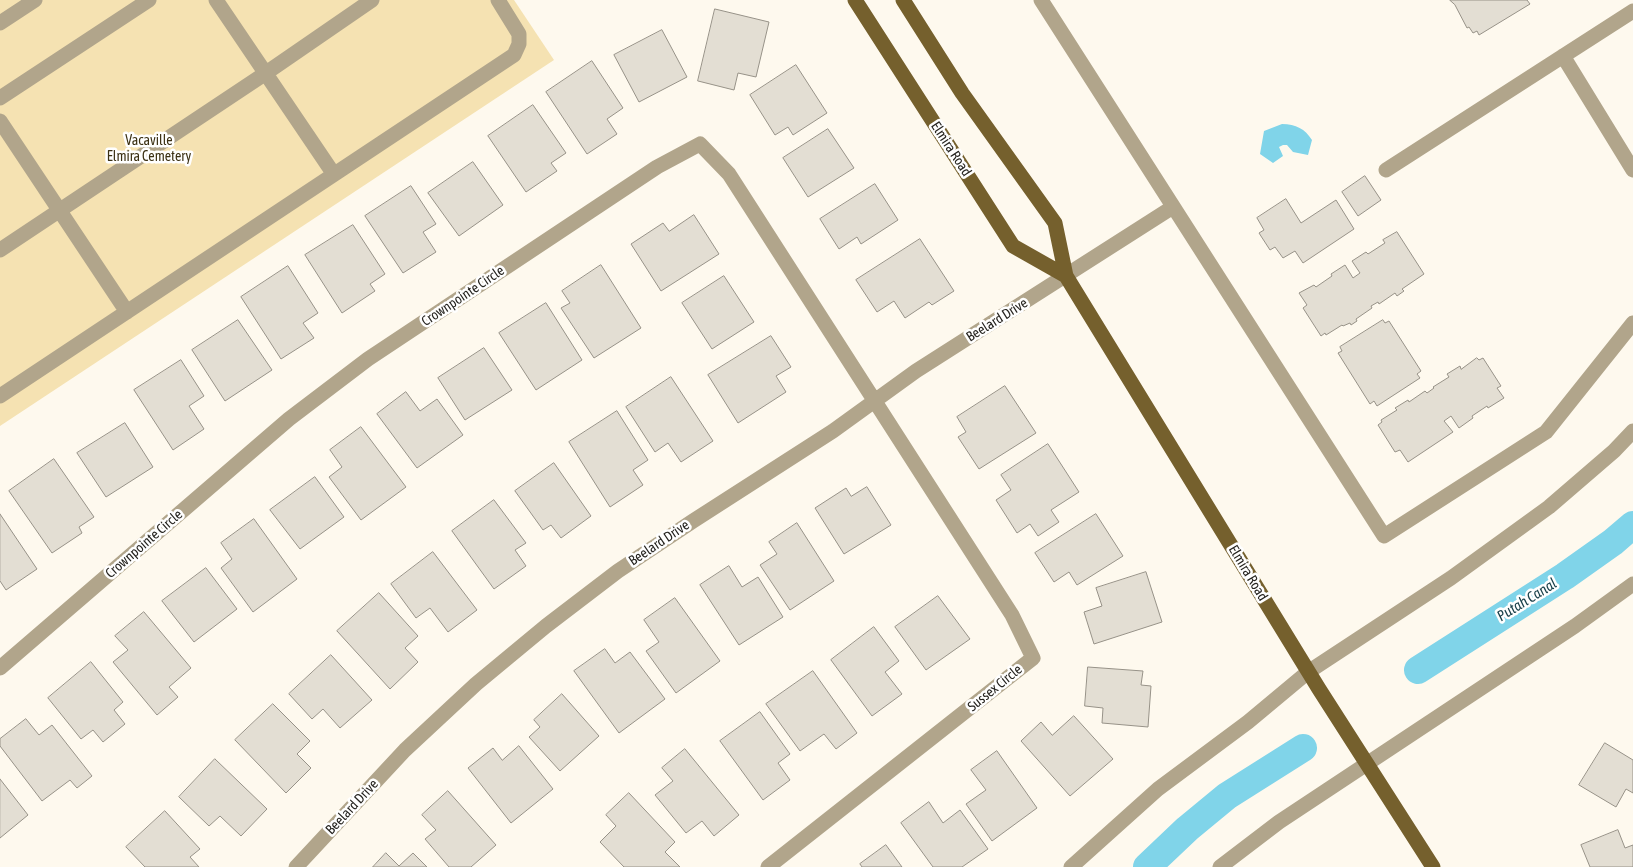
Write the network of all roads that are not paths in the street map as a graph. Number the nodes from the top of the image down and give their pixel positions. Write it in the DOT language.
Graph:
graph roads {
  1 [pos="34,0"];
  2 [pos="149,0"];
  3 [pos="216,0"];
  4 [pos="372,0"];
  5 [pos="498,0"];
  6 [pos="855,0"];
  7 [pos="903,0"];
  8 [pos="1040,0"];
  9 [pos="1633,11"];
  10 [pos="0,23"];
  11 [pos="1563,56"];
  12 [pos="266,73"];
  13 [pos="0,98"];
  14 [pos="0,120"];
  15 [pos="1386,170"];
  16 [pos="1633,170"];
  17 [pos="333,173"];
  18 [pos="1173,208"];
  19 [pos="59,210"];
  20 [pos="0,250"];
  21 [pos="1066,276"];
  22 [pos="127,312"];
  23 [pos="1633,323"];
  24 [pos="0,396"];
  25 [pos="876,402"];
  26 [pos="1633,430"];
  27 [pos="1633,584"];
  28 [pos="0,668"];
  29 [pos="1308,672"];
  30 [pos="1367,763"];
  31 [pos="296,867"];
  32 [pos="768,867"];
  33 [pos="1071,867"];
  34 [pos="1220,867"];
  35 [pos="1433,867"];
  1 -- 10 [label="street"];
  2 -- 13 [label="street"];
  3 -- 12 [label="street"];
  4 -- 12 [label="street"];
  5 -- 17 [label="street"];
  6 -- 21 [label="main road, Elmira Road"];
  7 -- 21 [label="main road, Elmira Road"];
  8 -- 18 [label="street"];
  9 -- 11 [label="street"];
  11 -- 15 [label="street"];
  11 -- 16 [label="street"];
  12 -- 17 [label="street"];
  12 -- 19 [label="street"];
  14 -- 19 [label="street"];
  17 -- 22 [label="street"];
  18 -- 21 [label="street, Beelard Drive"];
  18 -- 23 [label="street"];
  19 -- 20 [label="street"];
  19 -- 22 [label="street"];
  21 -- 25 [label="street, Beelard Drive"];
  21 -- 29 [label="main road, Elmira Road"];
  22 -- 24 [label="street"];
  25 -- 28 [label="street, Crownpointe Circle"];
  25 -- 31 [label="street, Beelard Drive"];
  25 -- 32 [label="street, Sussex Circle"];
  26 -- 29 [label="street"];
  27 -- 30 [label="street"];
  29 -- 30 [label="main road, Elmira Road"];
  29 -- 33 [label="street"];
  30 -- 34 [label="street"];
  30 -- 35 [label="main road, Elmira Road"];
}
